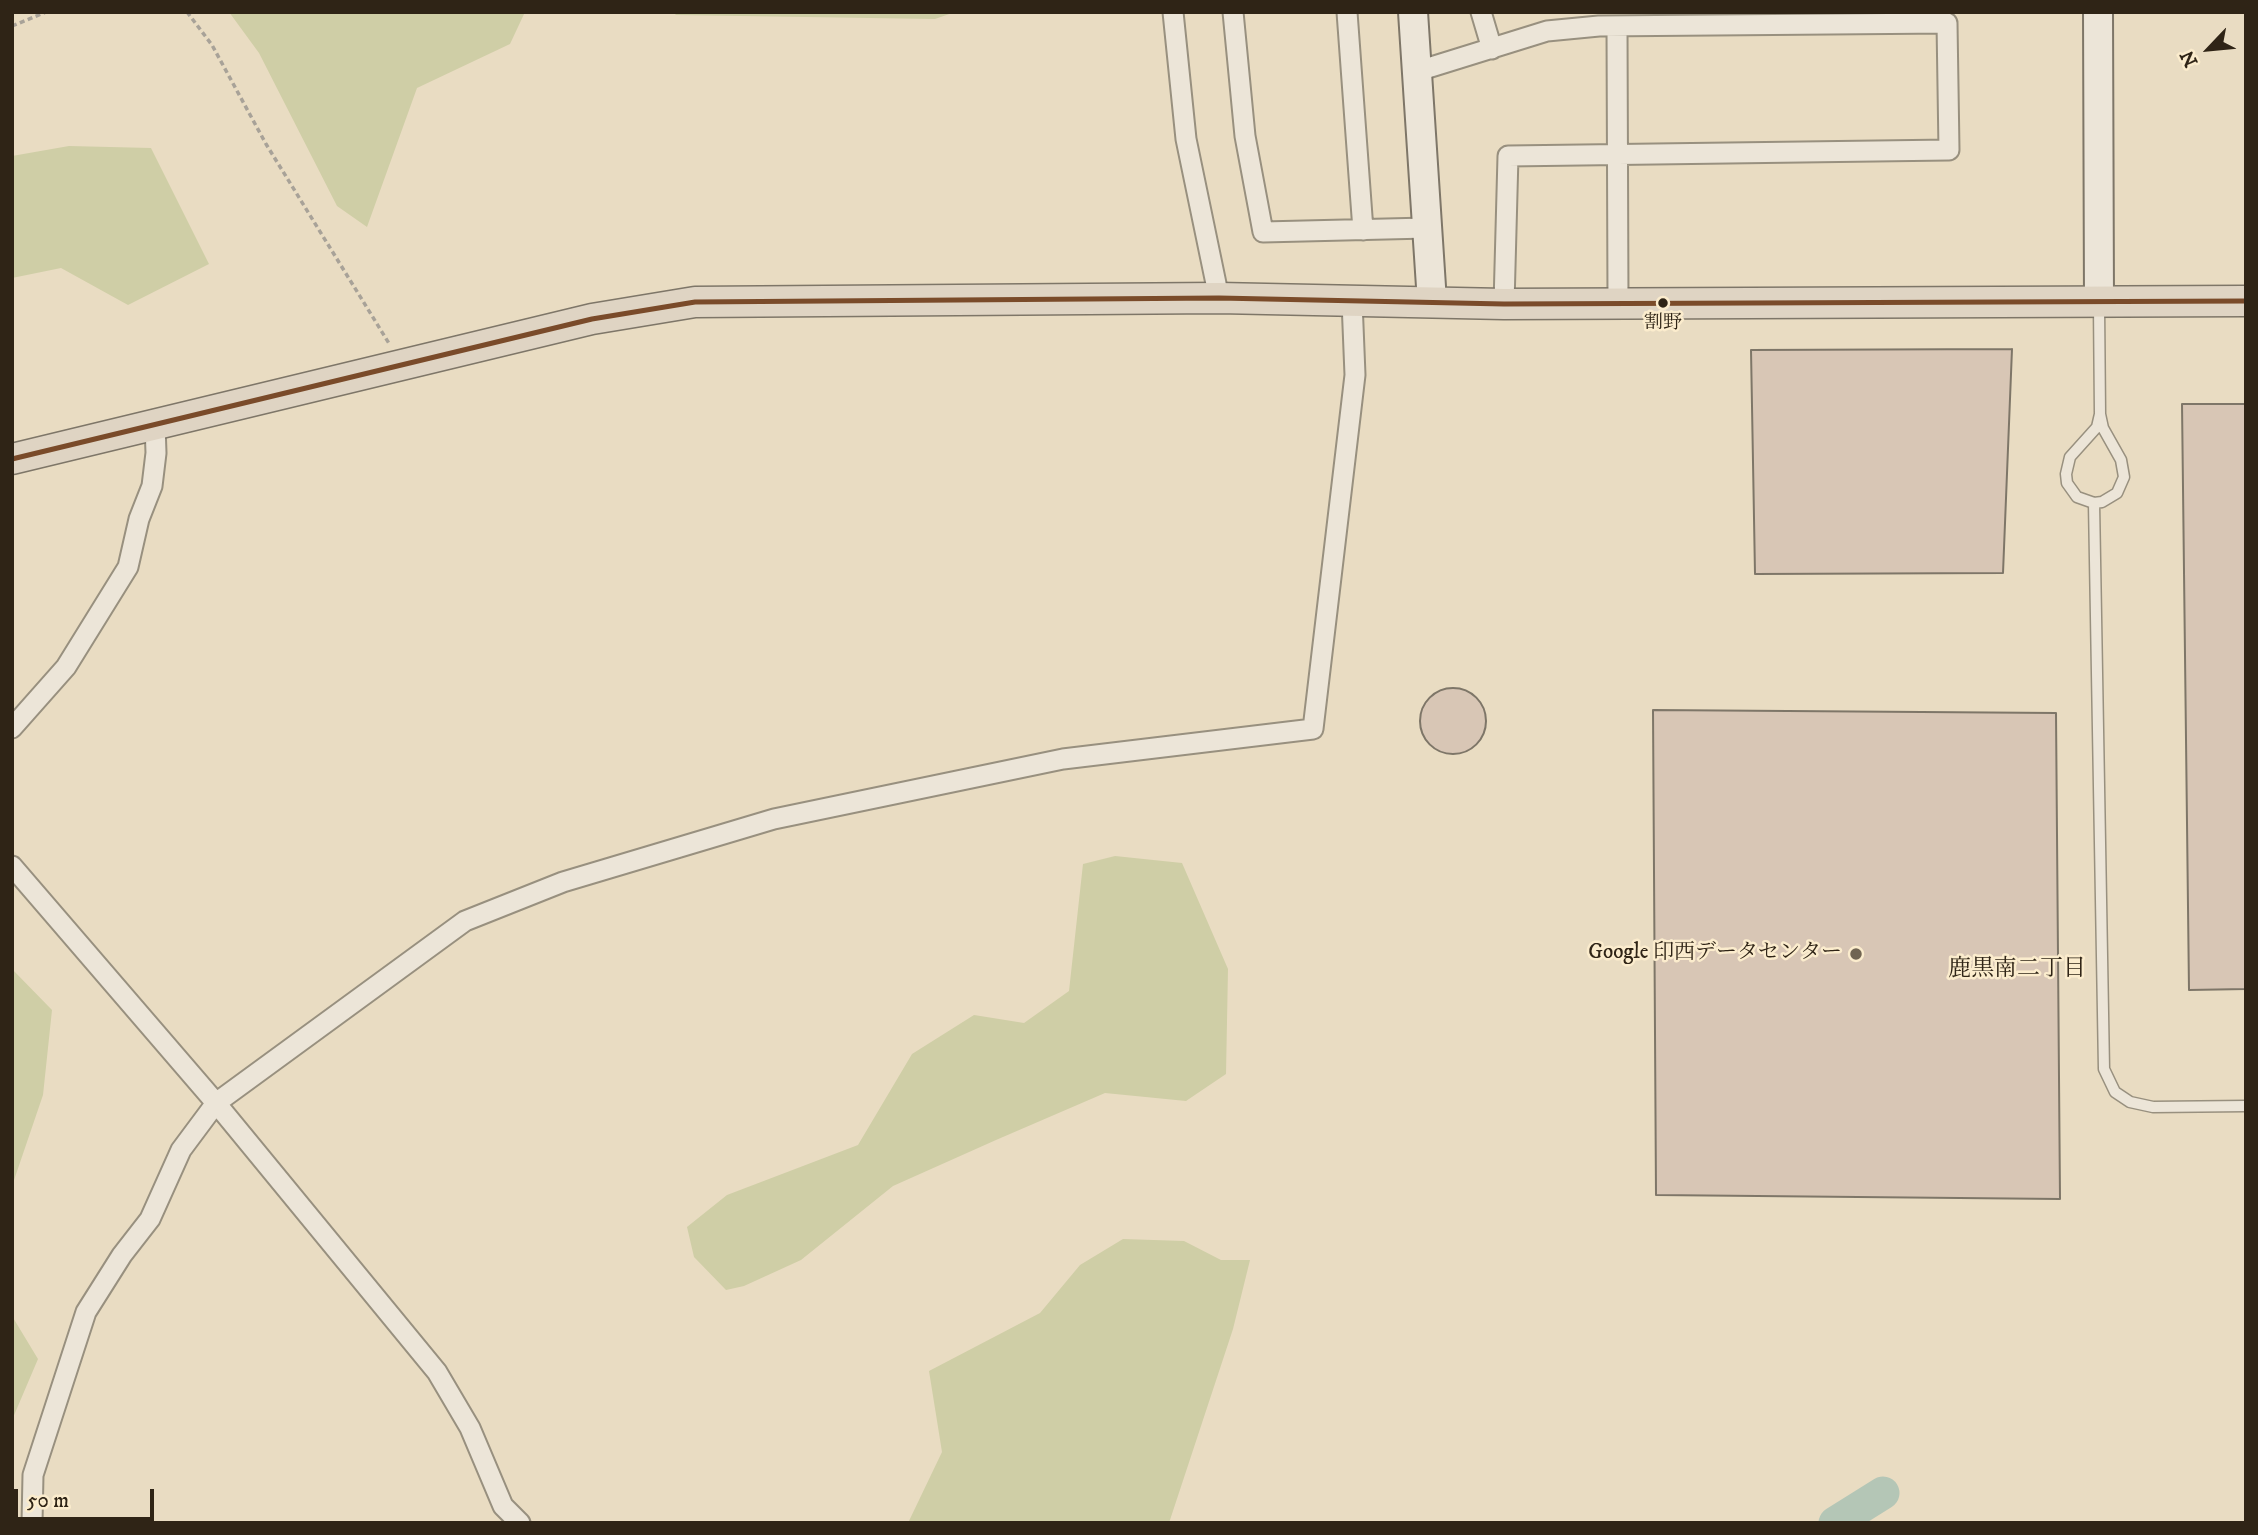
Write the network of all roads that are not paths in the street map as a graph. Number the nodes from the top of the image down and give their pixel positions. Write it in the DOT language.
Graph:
graph roads {
  1 [pos="1173,12"];
  2 [pos="1233,12"];
  3 [pos="1347,12"];
  4 [pos="1413,12"];
  5 [pos="1481,12"];
  6 [pos="2098,12"];
  7 [pos="1617,26"];
  8 [pos="1492,49"];
  9 [pos="1415,72"];
  10 [pos="1617,154"];
  11 [pos="1427,228"];
  12 [pos="1363,230"];
  13 [pos="1219,298"];
  14 [pos="1352,301"];
  15 [pos="2246,301"];
  16 [pos="1432,302"];
  17 [pos="2099,302"];
  18 [pos="1618,303"];
  19 [pos="1504,304"];
  20 [pos="2100,414"];
  21 [pos="155,425"];
  22 [pos="12,459"];
  23 [pos="2094,503"];
  24 [pos="12,728"];
  25 [pos="12,866"];
  26 [pos="216,1103"];
  27 [pos="2246,1106"];
  28 [pos="32,1523"];
  29 [pos="520,1523"];
  1 -- 13 [label="street"];
  2 -- 12 [label="street"];
  3 -- 12 [label="street"];
  4 -- 9 [label="street"];
  5 -- 8 [label="street"];
  6 -- 17 [label="street"];
  7 -- 8 [label="street"];
  7 -- 10 [label="street"];
  7 -- 10 [label="street"];
  8 -- 9 [label="street"];
  9 -- 11 [label="street"];
  10 -- 18 [label="street"];
  10 -- 19 [label="street"];
  11 -- 12 [label="street"];
  11 -- 16 [label="street"];
  13 -- 14 [label="main road"];
  13 -- 21 [label="main road"];
  14 -- 16 [label="main road"];
  14 -- 26 [label="street"];
  15 -- 17 [label="main road"];
  16 -- 19 [label="main road"];
  17 -- 18 [label="main road"];
  17 -- 20 [label="lane"];
  18 -- 19 [label="main road"];
  20 -- 23 [label="lane"];
  20 -- 23 [label="lane"];
  21 -- 22 [label="main road"];
  21 -- 24 [label="street"];
  23 -- 27 [label="lane"];
  25 -- 26 [label="street"];
  26 -- 28 [label="street"];
  26 -- 29 [label="street"];
}
